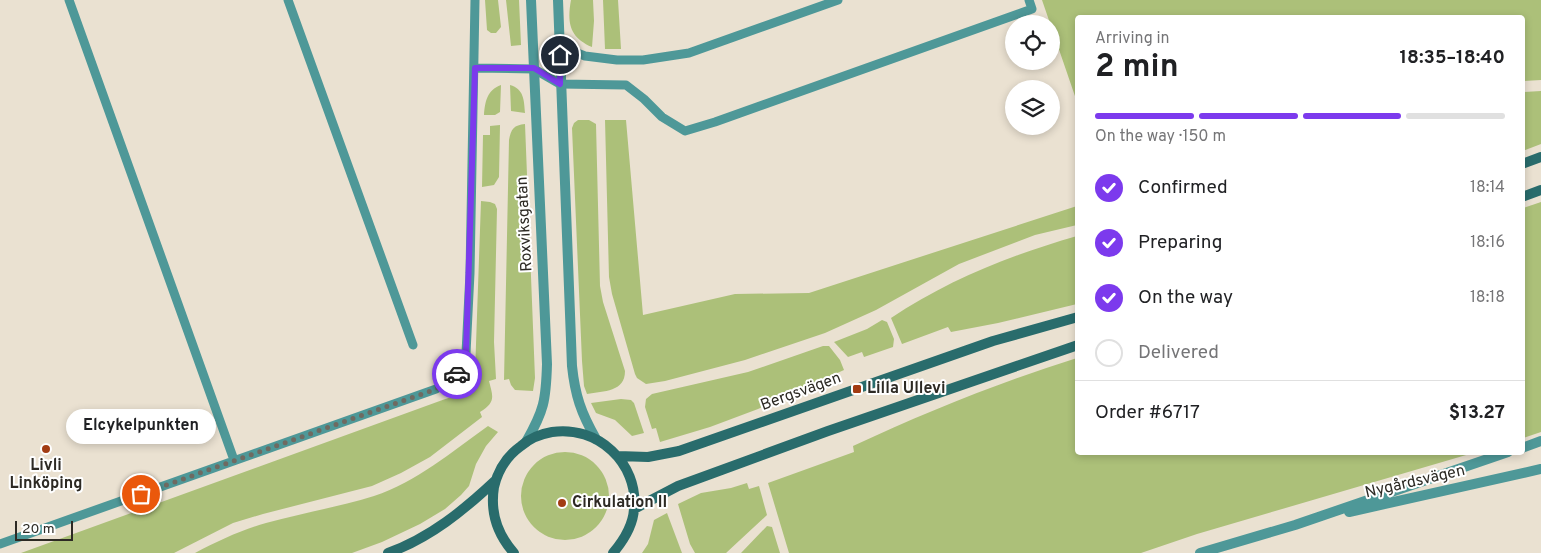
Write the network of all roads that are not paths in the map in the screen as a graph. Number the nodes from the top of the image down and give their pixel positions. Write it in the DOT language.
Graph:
graph roads {
  1 [pos="69,0"];
  2 [pos="288,0"];
  3 [pos="475,0"];
  4 [pos="531,0"];
  5 [pos="558,0"];
  6 [pos="838,0"];
  7 [pos="1029,0"];
  8 [pos="559,41"];
  9 [pos="475,68"];
  10 [pos="534,68"];
  11 [pos="560,84"];
  12 [pos="1541,157"];
  13 [pos="1525,163"];
  14 [pos="1541,190"];
  15 [pos="1525,196"];
  16 [pos="1075,319"];
  17 [pos="413,345"];
  18 [pos="1075,346"];
  19 [pos="596,439"];
  20 [pos="526,442"];
  21 [pos="1541,442"];
  22 [pos="1525,447"];
  23 [pos="1499,455"];
  24 [pos="618,456"];
  25 [pos="234,460"];
  26 [pos="1541,469"];
  27 [pos="496,480"];
  28 [pos="634,509"];
  29 [pos="1295,525"];
  30 [pos="0,544"];
  31 [pos="388,553"];
  32 [pos="514,553"];
  33 [pos="613,553"];
  34 [pos="1200,553"];
  1 -- 25 [label="lane"];
  2 -- 17 [label="lane"];
  3 -- 9 [label="lane"];
  4 -- 10 [label="street, Roxviksgatan"];
  5 -- 8 [label="street"];
  6 -- 8 [label="lane"];
  7 -- 11 [label="lane"];
  8 -- 11 [label="street"];
  9 -- 10 [label="lane"];
  9 -- 25 [label="lane"];
  10 -- 11 [label="lane"];
  10 -- 20 [label="street, Roxviksgatan"];
  11 -- 19 [label="street"];
  12 -- 13 [label="main road"];
  14 -- 15 [label="main road"];
  16 -- 24 [label="main road, Bergsvägen"];
  18 -- 28 [label="main road"];
  19 -- 20 [label="main road"];
  19 -- 24 [label="main road"];
  20 -- 27 [label="main road"];
  21 -- 22 [label="street"];
  23 -- 29 [label="street, Nygårdsvägen"];
  24 -- 28 [label="main road"];
  25 -- 30 [label="lane"];
  26 -- 29 [label="street, Nygårdsvägen"];
  27 -- 31 [label="main road"];
  27 -- 32 [label="main road"];
  28 -- 33 [label="main road"];
  29 -- 34 [label="street, Nygårdsvägen"];
}
